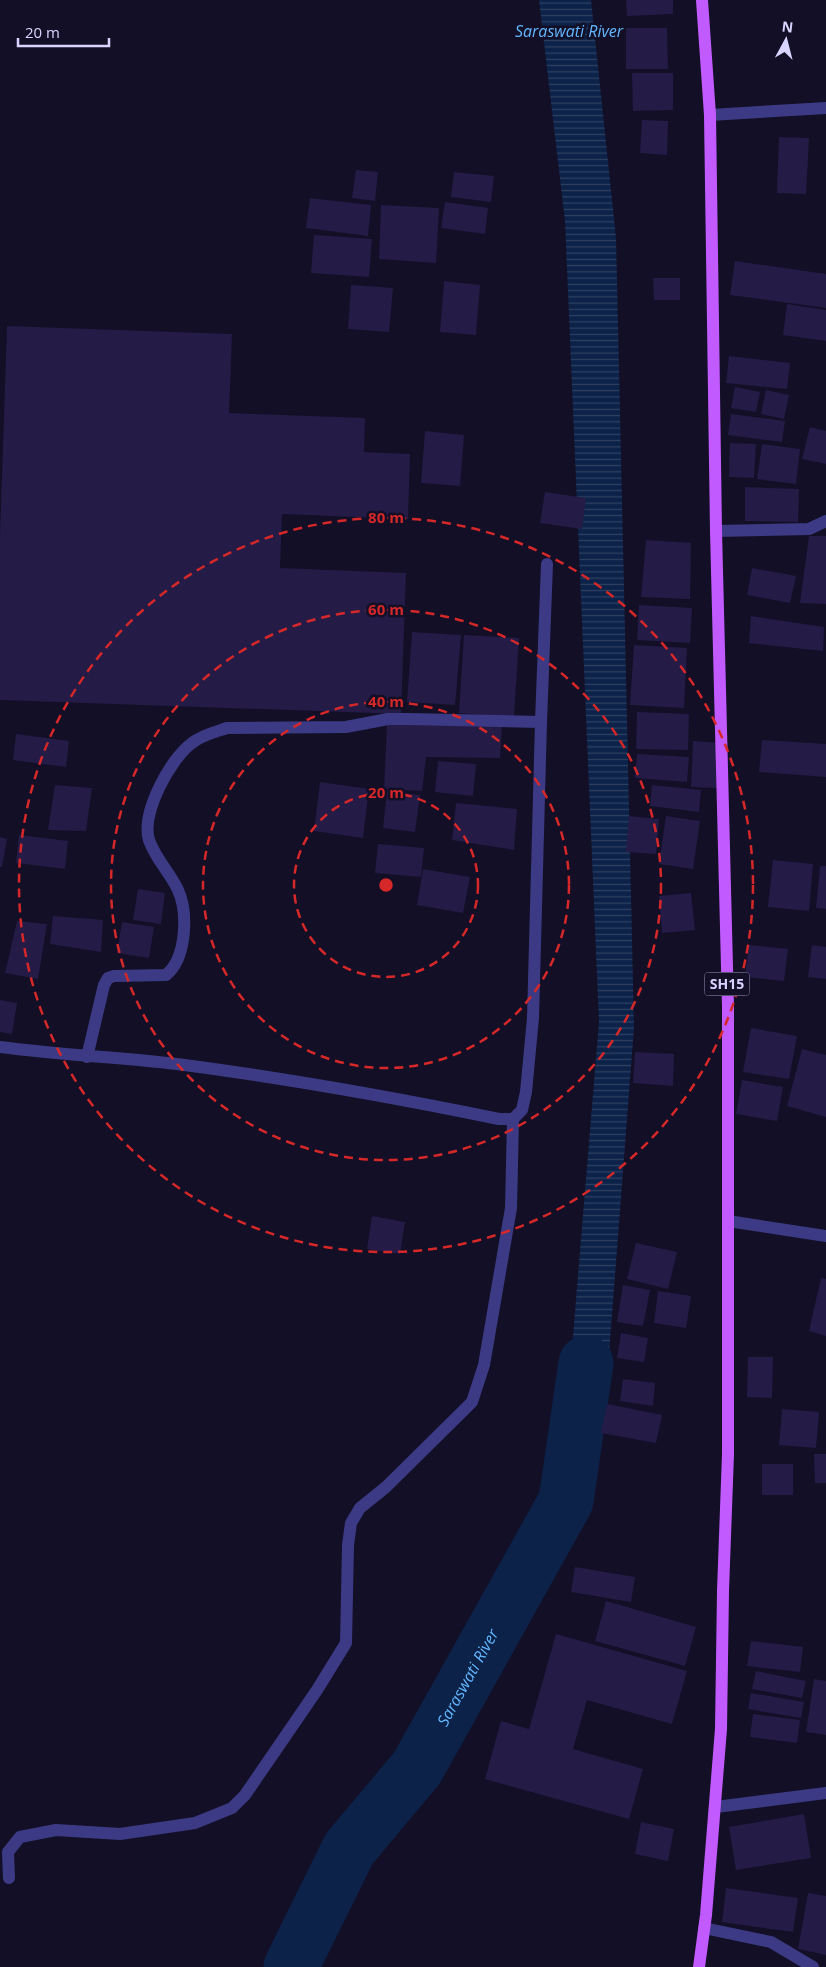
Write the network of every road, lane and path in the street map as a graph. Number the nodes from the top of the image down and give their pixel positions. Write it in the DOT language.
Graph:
graph roads {
  1 [pos="702,0"];
  2 [pos="826,108"];
  3 [pos="710,114"];
  4 [pos="826,521"];
  5 [pos="716,531"];
  6 [pos="547,564"];
  7 [pos="540,722"];
  8 [pos="0,1047"];
  9 [pos="87,1056"];
  10 [pos="513,1119"];
  11 [pos="728,1221"];
  12 [pos="826,1236"];
  13 [pos="826,1793"];
  14 [pos="716,1807"];
  15 [pos="9,1878"];
  16 [pos="704,1928"];
  17 [pos="699,1967"];
  18 [pos="813,1967"];
  1 -- 3 [label="main road, SH15"];
  2 -- 3 [label="street"];
  3 -- 5 [label="main road, SH15"];
  4 -- 5 [label="street"];
  5 -- 11 [label="main road, SH15"];
  6 -- 7 [label="street"];
  7 -- 9 [label="street"];
  7 -- 10 [label="street"];
  8 -- 9 [label="street"];
  9 -- 10 [label="street"];
  10 -- 15 [label="street"];
  11 -- 12 [label="street"];
  11 -- 14 [label="main road, SH15"];
  13 -- 14 [label="street"];
  14 -- 16 [label="main road, SH15"];
  16 -- 17 [label="main road, SH15"];
  16 -- 18 [label="street"];
}
